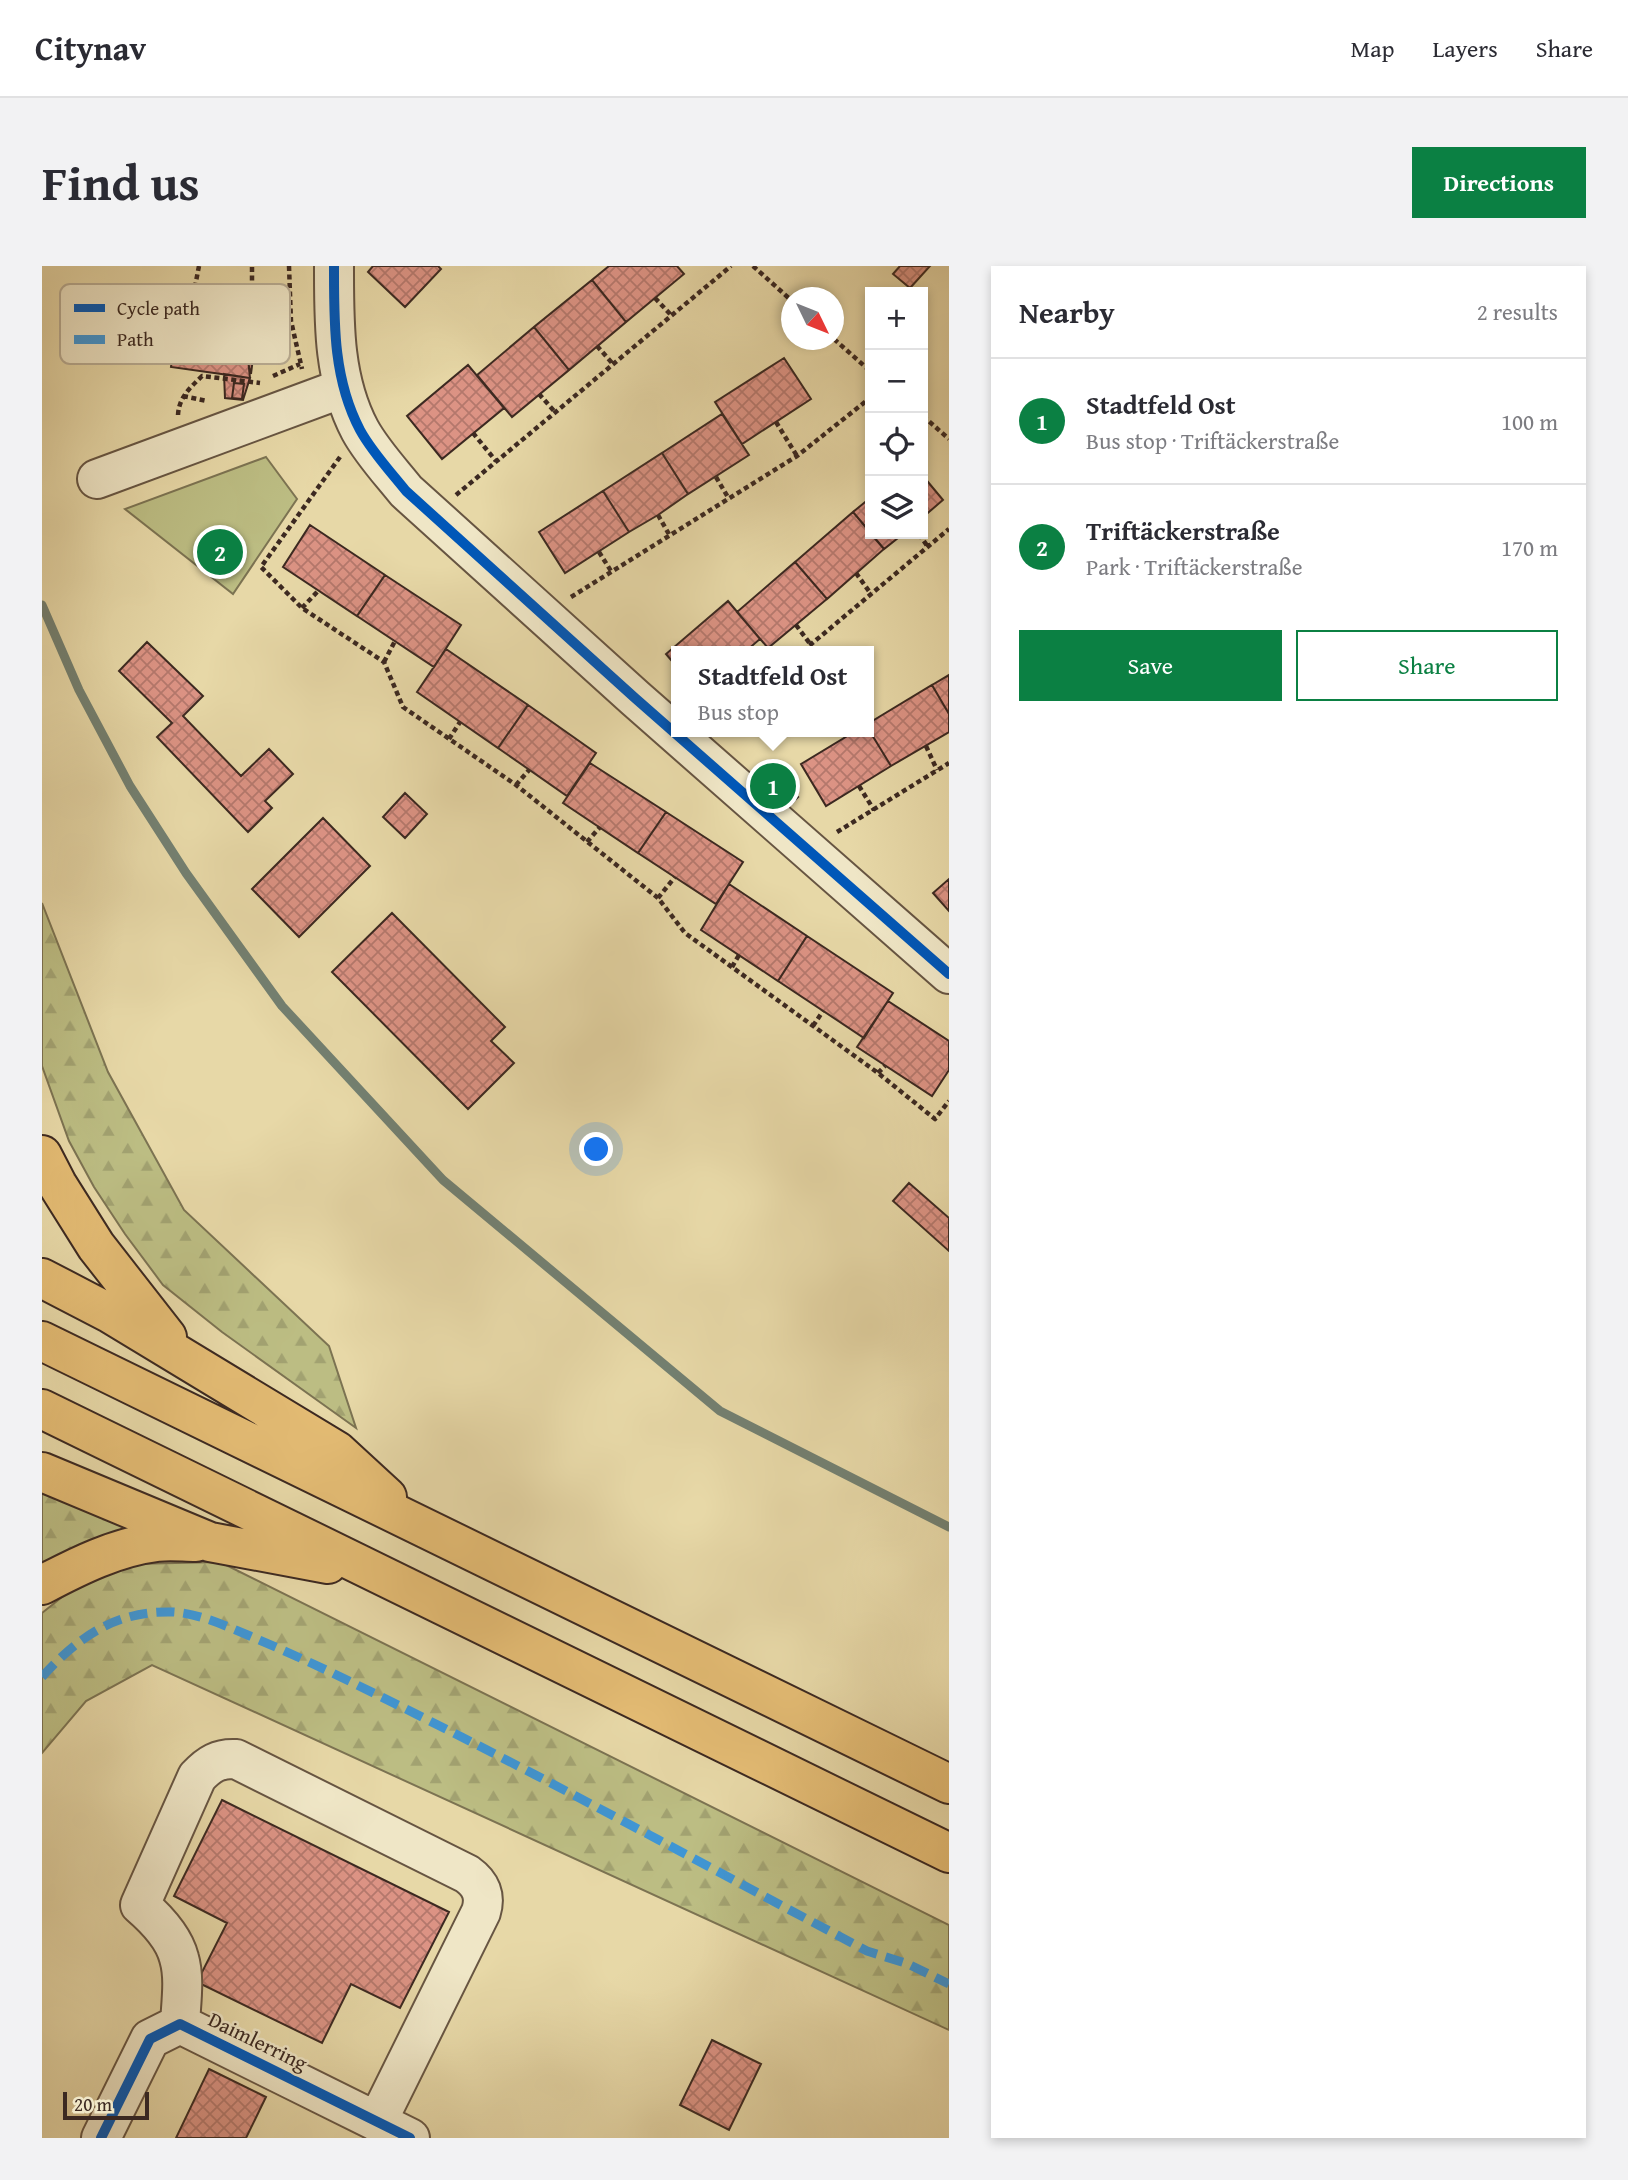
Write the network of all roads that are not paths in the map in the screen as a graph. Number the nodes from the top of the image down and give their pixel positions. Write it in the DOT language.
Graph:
graph roads {
  1 [pos="334,266"];
  2 [pos="330,380"];
  3 [pos="97,479"];
  4 [pos="671,730"];
  5 [pos="679,737"];
  6 [pos="949,974"];
  7 [pos="42,1155"];
  8 [pos="42,1278"];
  9 [pos="42,1341"];
  10 [pos="181,1355"];
  11 [pos="42,1409"];
  12 [pos="42,1472"];
  13 [pos="416,1524"];
  14 [pos="210,1542"];
  15 [pos="379,1574"];
  16 [pos="42,1584"];
  17 [pos="949,1784"];
  18 [pos="949,1853"];
  19 [pos="180,2024"];
  20 [pos="393,2130"];
  21 [pos="101,2138"];
  1 -- 2 [label="street"];
  2 -- 3 [label="street"];
  2 -- 4 [label="street"];
  5 -- 6 [label="street"];
  7 -- 10 [label="highway"];
  8 -- 10 [label="highway"];
  9 -- 13 [label="highway"];
  10 -- 13 [label="highway"];
  11 -- 15 [label="highway"];
  12 -- 14 [label="highway"];
  13 -- 17 [label="highway"];
  14 -- 15 [label="highway"];
  14 -- 16 [label="highway"];
  15 -- 18 [label="highway"];
  19 -- 20 [label="street, Daimlerring"];
  19 -- 20 [label="street"];
  19 -- 21 [label="street, Daimlerring"];
}
